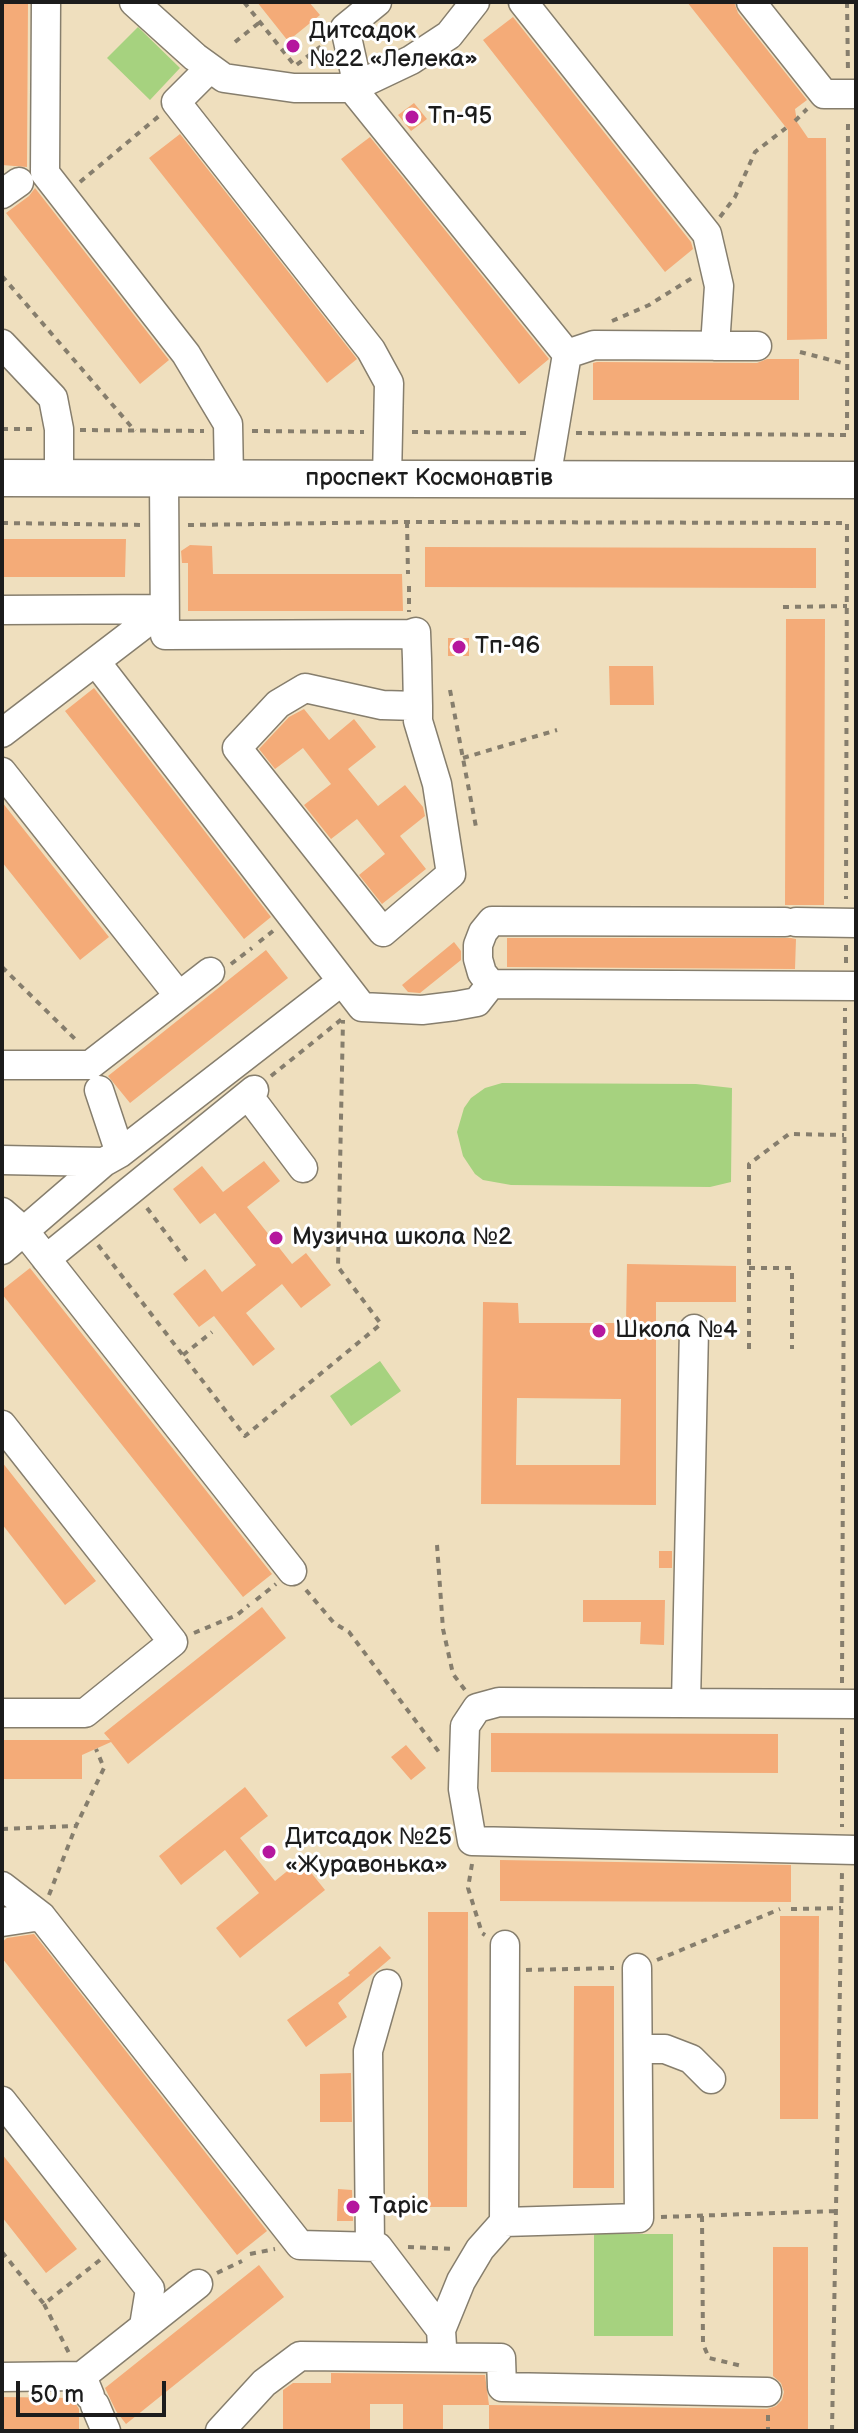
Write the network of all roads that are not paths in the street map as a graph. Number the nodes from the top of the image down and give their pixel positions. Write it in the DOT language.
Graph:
graph roads {
  1 [pos="46,2"];
  2 [pos="134,2"];
  3 [pos="377,2"];
  4 [pos="475,2"];
  5 [pos="523,2"];
  6 [pos="751,2"];
  7 [pos="210,68"];
  8 [pos="352,88"];
  9 [pos="852,94"];
  10 [pos="24,182"];
  11 [pos="2,344"];
  12 [pos="715,346"];
  13 [pos="757,346"];
  14 [pos="567,354"];
  15 [pos="2,478"];
  16 [pos="59,478"];
  17 [pos="164,478"];
  18 [pos="229,478"];
  19 [pos="387,479"];
  20 [pos="546,479"];
  21 [pos="856,480"];
  22 [pos="164,609"];
  23 [pos="2,610"];
  24 [pos="96,662"];
  25 [pos="418,706"];
  26 [pos="2,733"];
  27 [pos="2,772"];
  28 [pos="851,923"];
  29 [pos="210,972"];
  30 [pos="342,981"];
  31 [pos="491,984"];
  32 [pos="851,986"];
  33 [pos="179,996"];
  34 [pos="2,1065"];
  35 [pos="95,1074"];
  36 [pos="112,1158"];
  37 [pos="2,1160"];
  38 [pos="303,1168"];
  39 [pos="2,1212"];
  40 [pos="25,1232"];
  41 [pos="2,1250"];
  42 [pos="46,1259"];
  43 [pos="694,1329"];
  44 [pos="2,1425"];
  45 [pos="297,1577"];
  46 [pos="686,1703"];
  47 [pos="849,1704"];
  48 [pos="2,1713"];
  49 [pos="849,1850"];
  50 [pos="2,1886"];
  51 [pos="41,1916"];
  52 [pos="2,1922"];
  53 [pos="505,1958"];
  54 [pos="637,1968"];
  55 [pos="387,1984"];
  56 [pos="638,2049"];
  57 [pos="711,2079"];
  58 [pos="2,2101"];
  59 [pos="504,2222"];
  60 [pos="374,2246"];
  61 [pos="198,2284"];
  62 [pos="144,2326"];
  63 [pos="442,2344"];
  64 [pos="2,2377"];
  65 [pos="89,2392"];
  66 [pos="767,2392"];
  67 [pos="106,2431"];
  68 [pos="220,2431"];
  1 -- 10 [label="lane"];
  2 -- 7 [label="lane"];
  3 -- 8 [label="lane"];
  4 -- 8 [label="lane"];
  5 -- 12 [label="lane"];
  6 -- 9 [label="lane"];
  7 -- 8 [label="lane"];
  7 -- 19 [label="lane"];
  8 -- 14 [label="lane"];
  10 -- 18 [label="lane"];
  11 -- 16 [label="lane"];
  12 -- 13 [label="lane"];
  12 -- 14 [label="lane"];
  14 -- 20 [label="lane"];
  15 -- 16 [label="main road, проспект Космонавтів"];
  16 -- 17 [label="main road, проспект Космонавтів"];
  17 -- 18 [label="main road, проспект Космонавтів"];
  17 -- 22 [label="lane"];
  18 -- 19 [label="main road, проспект Космонавтів"];
  19 -- 20 [label="main road, проспект Космонавтів"];
  20 -- 21 [label="main road, проспект Космонавтів"];
  22 -- 23 [label="lane"];
  22 -- 24 [label="lane"];
  22 -- 25 [label="lane"];
  24 -- 26 [label="lane"];
  24 -- 30 [label="lane"];
  25 -- 25 [label="lane"];
  27 -- 33 [label="lane"];
  28 -- 31 [label="lane"];
  29 -- 33 [label="lane"];
  30 -- 31 [label="lane"];
  30 -- 36 [label="lane"];
  31 -- 32 [label="lane"];
  33 -- 35 [label="lane"];
  34 -- 35 [label="lane"];
  35 -- 36 [label="lane"];
  36 -- 37 [label="lane"];
  36 -- 40 [label="lane"];
  38 -- 42 [label="lane"];
  39 -- 40 [label="lane"];
  40 -- 41 [label="lane"];
  40 -- 42 [label="lane"];
  42 -- 45 [label="lane"];
  43 -- 46 [label="lane"];
  44 -- 48 [label="lane"];
  46 -- 47 [label="lane"];
  46 -- 49 [label="lane"];
  50 -- 51 [label="lane"];
  51 -- 52 [label="lane"];
  51 -- 60 [label="lane"];
  53 -- 59 [label="lane"];
  54 -- 56 [label="lane"];
  55 -- 60 [label="lane"];
  56 -- 57 [label="lane"];
  56 -- 59 [label="lane"];
  58 -- 62 [label="lane"];
  59 -- 63 [label="lane"];
  60 -- 63 [label="lane"];
  61 -- 62 [label="lane"];
  62 -- 65 [label="lane"];
  63 -- 66 [label="lane"];
  63 -- 68 [label="lane"];
  64 -- 65 [label="lane"];
  65 -- 67 [label="lane"];
}
